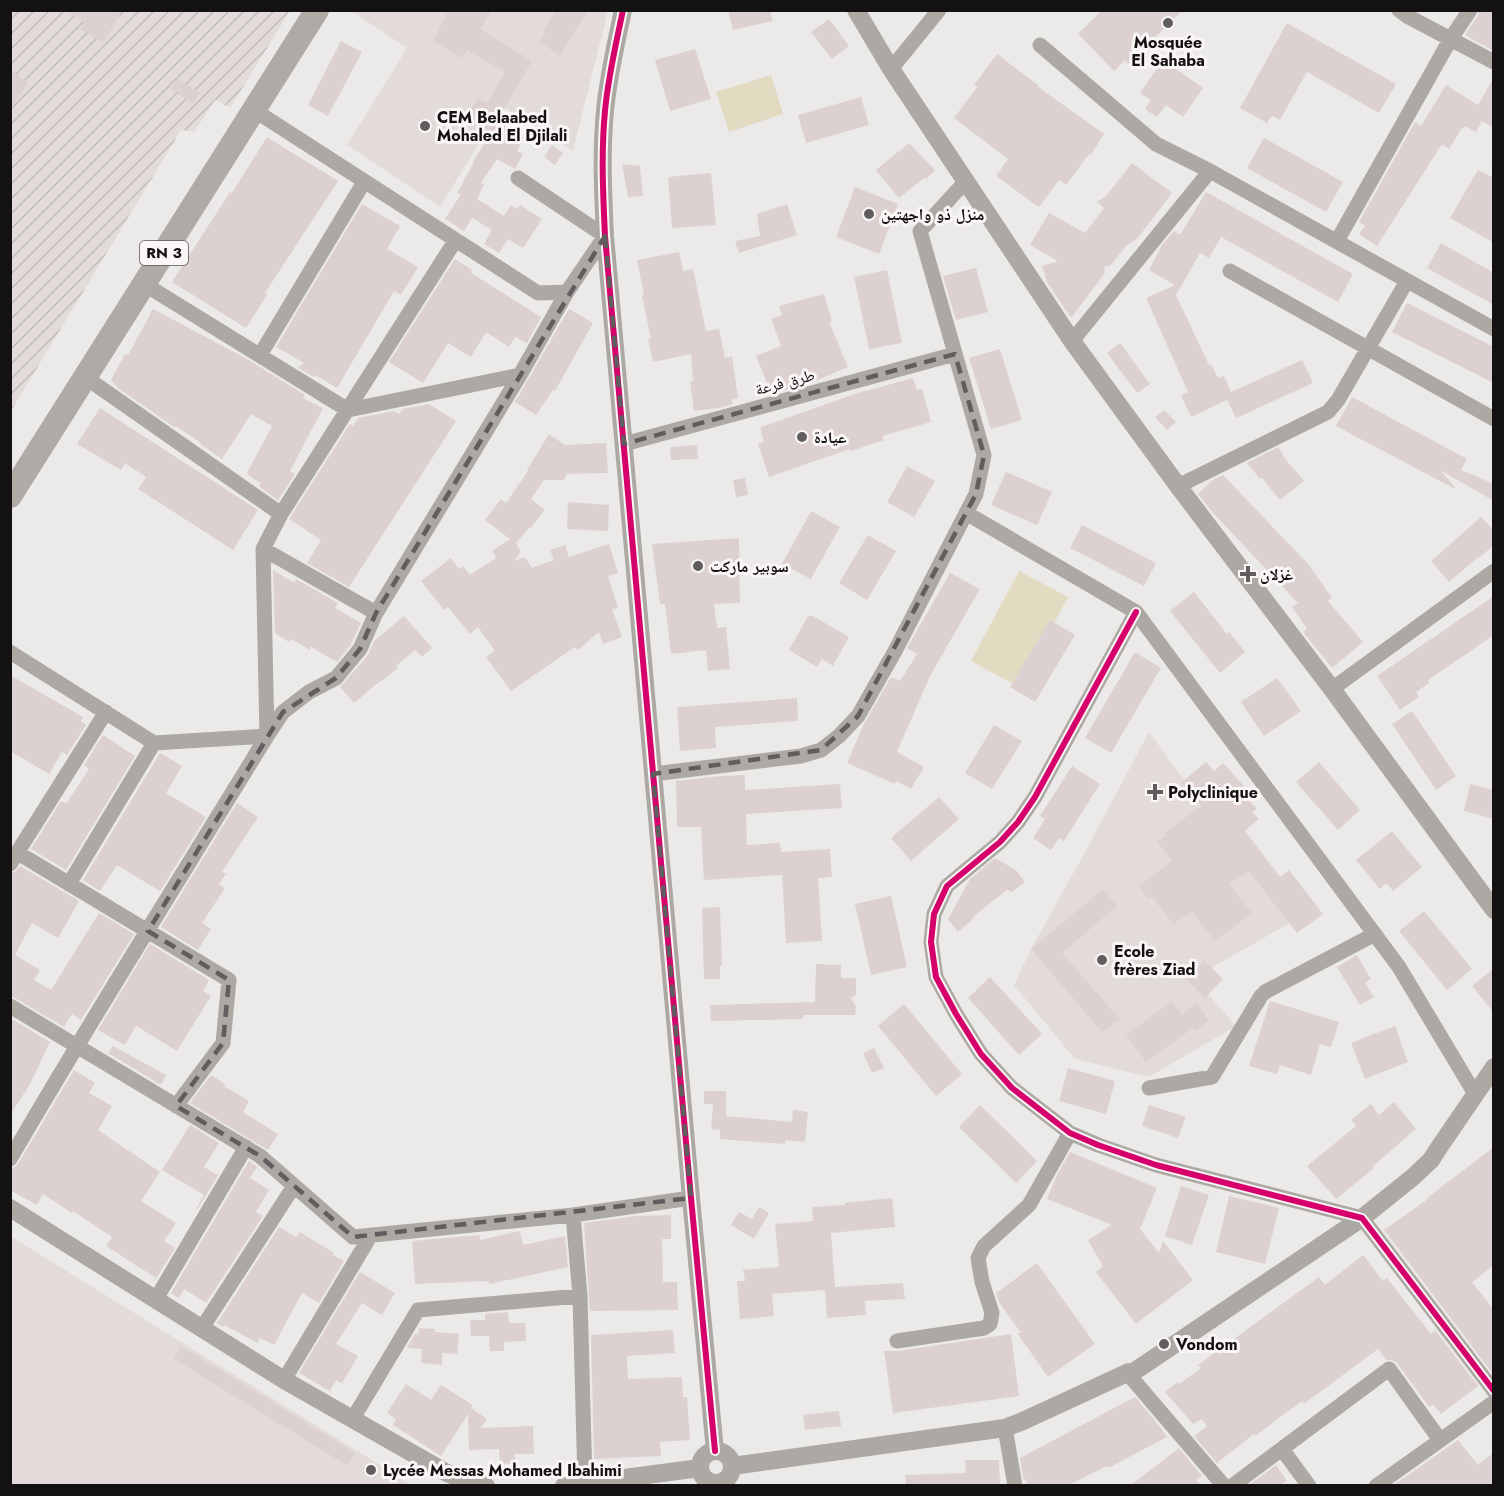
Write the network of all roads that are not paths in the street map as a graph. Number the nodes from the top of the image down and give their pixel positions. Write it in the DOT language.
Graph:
graph roads {
  1 [pos="317,10"];
  2 [pos="623,10"];
  3 [pos="855,10"];
  4 [pos="939,10"];
  5 [pos="1399,10"];
  6 [pos="1470,10"];
  7 [pos="1450,40"];
  8 [pos="1040,45"];
  9 [pos="1494,62"];
  10 [pos="891,69"];
  11 [pos="254,110"];
  12 [pos="1210,171"];
  13 [pos="518,178"];
  14 [pos="966,181"];
  15 [pos="364,182"];
  16 [pos="605,236"];
  17 [pos="455,241"];
  18 [pos="1337,241"];
  19 [pos="1230,271"];
  20 [pos="1407,281"];
  21 [pos="144,284"];
  22 [pos="567,292"];
  23 [pos="1494,329"];
  24 [pos="1072,341"];
  25 [pos="1368,349"];
  26 [pos="955,354"];
  27 [pos="260,355"];
  28 [pos="520,375"];
  29 [pos="85,377"];
  30 [pos="348,410"];
  31 [pos="1494,419"];
  32 [pos="624,444"];
  33 [pos="1178,486"];
  34 [pos="10,496"];
  35 [pos="966,513"];
  36 [pos="282,514"];
  37 [pos="263,549"];
  38 [pos="1494,571"];
  39 [pos="1136,612"];
  40 [pos="376,613"];
  41 [pos="10,652"];
  42 [pos="1332,689"];
  43 [pos="105,712"];
  44 [pos="267,736"];
  45 [pos="154,743"];
  46 [pos="653,774"];
  47 [pos="14,859"];
  48 [pos="69,884"];
  49 [pos="1494,910"];
  50 [pos="148,932"];
  51 [pos="1375,934"];
  52 [pos="10,1006"];
  53 [pos="76,1046"];
  54 [pos="1494,1067"];
  55 [pos="1149,1088"];
  56 [pos="1475,1094"];
  57 [pos="176,1106"];
  58 [pos="1070,1133"];
  59 [pos="246,1148"];
  60 [pos="10,1158"];
  61 [pos="294,1186"];
  62 [pos="691,1198"];
  63 [pos="10,1208"];
  64 [pos="573,1215"];
  65 [pos="1362,1218"];
  66 [pos="371,1235"];
  67 [pos="580,1296"];
  68 [pos="156,1299"];
  69 [pos="202,1328"];
  70 [pos="897,1341"];
  71 [pos="1129,1375"];
  72 [pos="285,1380"];
  73 [pos="1494,1390"];
  74 [pos="1494,1402"];
  75 [pos="352,1420"];
  76 [pos="1005,1428"];
  77 [pos="1440,1440"];
  78 [pos="1282,1449"];
  79 [pos="715,1451"];
  80 [pos="732,1466"];
  81 [pos="700,1468"];
  82 [pos="468,1483"];
  83 [pos="585,1483"];
  84 [pos="716,1484"];
  85 [pos="486,1485"];
  86 [pos="564,1485"];
  87 [pos="1015,1485"];
  88 [pos="1224,1485"];
  89 [pos="1232,1485"];
  90 [pos="1309,1485"];
  91 [pos="1376,1485"];
  1 -- 11 [label="main road, RN 3"];
  2 -- 16 [label="street"];
  3 -- 10 [label="street"];
  4 -- 10 [label="street"];
  5 -- 7 [label="street"];
  6 -- 7 [label="street"];
  7 -- 9 [label="street"];
  7 -- 18 [label="street"];
  8 -- 12 [label="street"];
  10 -- 14 [label="street"];
  11 -- 15 [label="street"];
  11 -- 21 [label="main road, RN 3"];
  12 -- 18 [label="street"];
  12 -- 24 [label="street"];
  13 -- 16 [label="street"];
  14 -- 24 [label="street"];
  14 -- 26 [label="street"];
  15 -- 17 [label="street"];
  15 -- 27 [label="street"];
  16 -- 22 [label="street"];
  16 -- 32 [label="street"];
  17 -- 22 [label="street"];
  17 -- 30 [label="street"];
  18 -- 20 [label="street"];
  19 -- 25 [label="street"];
  20 -- 23 [label="street"];
  20 -- 25 [label="street"];
  21 -- 27 [label="street"];
  21 -- 29 [label="main road, RN 3"];
  22 -- 28 [label="street"];
  24 -- 33 [label="street"];
  25 -- 31 [label="street"];
  25 -- 33 [label="street"];
  26 -- 32 [label="street, طرق فرعة"];
  26 -- 35 [label="street"];
  27 -- 30 [label="street"];
  28 -- 30 [label="street"];
  28 -- 40 [label="street"];
  29 -- 34 [label="main road, RN 3"];
  29 -- 36 [label="street"];
  30 -- 36 [label="street"];
  32 -- 46 [label="street"];
  33 -- 42 [label="street"];
  35 -- 39 [label="street"];
  35 -- 46 [label="street"];
  36 -- 37 [label="street"];
  37 -- 40 [label="street"];
  37 -- 44 [label="street"];
  38 -- 42 [label="street"];
  39 -- 51 [label="street"];
  39 -- 58 [label="street"];
  40 -- 44 [label="street"];
  41 -- 43 [label="street"];
  42 -- 49 [label="street"];
  43 -- 45 [label="street"];
  43 -- 47 [label="street"];
  44 -- 45 [label="street"];
  44 -- 50 [label="street"];
  45 -- 48 [label="street"];
  46 -- 62 [label="street"];
  47 -- 48 [label="street"];
  48 -- 50 [label="street"];
  50 -- 53 [label="street"];
  50 -- 57 [label="street"];
  51 -- 55 [label="street"];
  51 -- 56 [label="street"];
  52 -- 53 [label="street"];
  53 -- 57 [label="street"];
  53 -- 60 [label="street"];
  54 -- 56 [label="street"];
  56 -- 65 [label="street"];
  57 -- 59 [label="street"];
  58 -- 65 [label="street"];
  58 -- 70 [label="street"];
  59 -- 61 [label="street"];
  59 -- 68 [label="street"];
  61 -- 66 [label="street"];
  61 -- 69 [label="street"];
  62 -- 64 [label="street"];
  62 -- 79 [label="street"];
  63 -- 68 [label="street"];
  64 -- 66 [label="street"];
  64 -- 67 [label="street"];
  65 -- 71 [label="street"];
  65 -- 73 [label="street"];
  66 -- 72 [label="street"];
  67 -- 75 [label="street"];
  67 -- 83 [label="street"];
  68 -- 69 [label="street"];
  69 -- 72 [label="street"];
  71 -- 76 [label="street"];
  71 -- 88 [label="street"];
  72 -- 75 [label="street"];
  74 -- 77 [label="street"];
  75 -- 82 [label="street"];
  76 -- 80 [label="street"];
  76 -- 87 [label="street"];
  77 -- 78 [label="street"];
  77 -- 91 [label="street"];
  78 -- 89 [label="street"];
  78 -- 90 [label="street"];
  79 -- 80 [label="street"];
  79 -- 81 [label="street"];
  80 -- 84 [label="street"];
  81 -- 83 [label="street"];
  81 -- 84 [label="street"];
  82 -- 85 [label="street"];
  83 -- 86 [label="street"];
}
